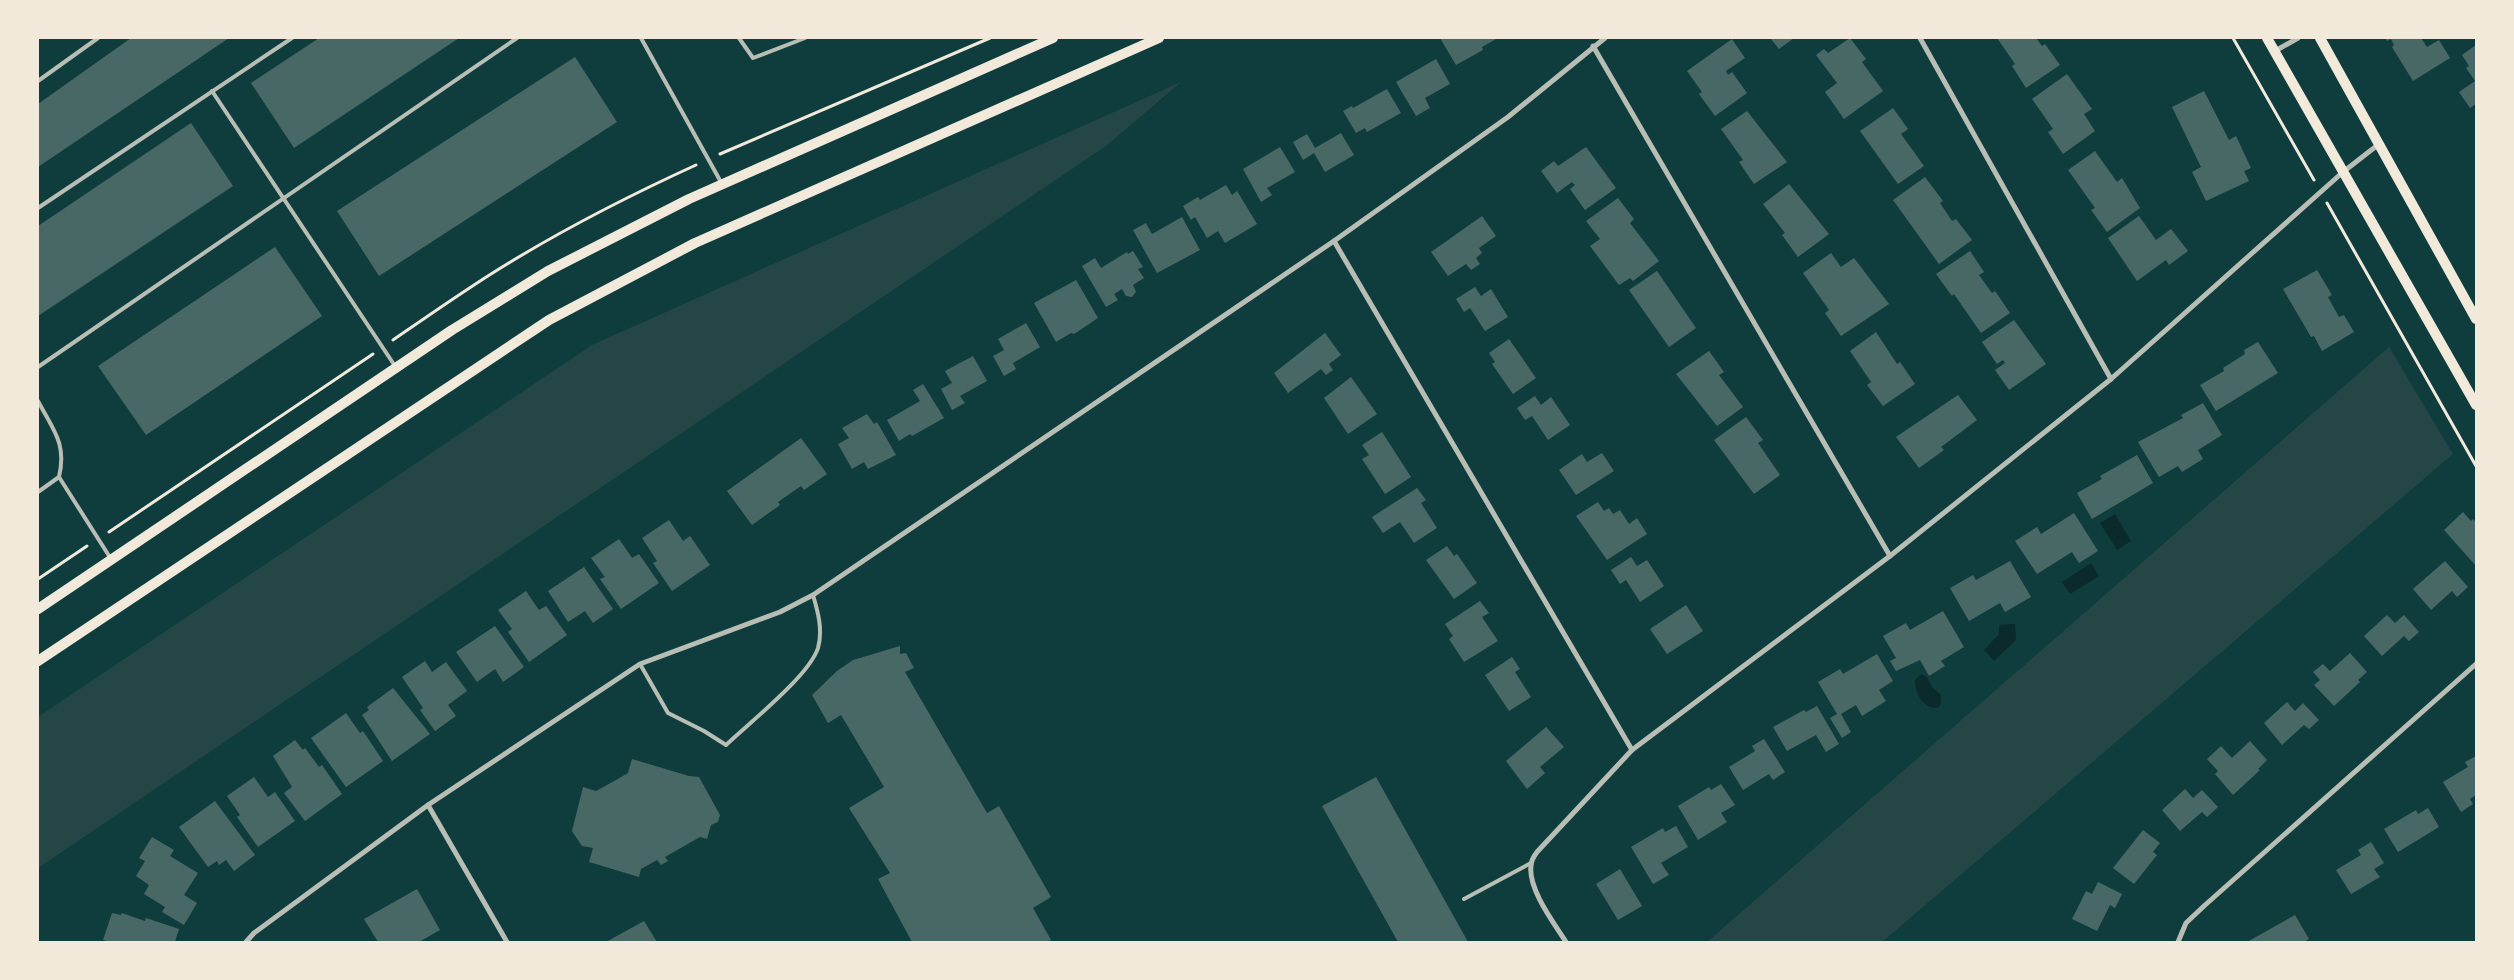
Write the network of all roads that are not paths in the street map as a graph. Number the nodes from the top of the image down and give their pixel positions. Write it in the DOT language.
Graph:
graph roads {
  1 [pos="98,38"];
  2 [pos="292,38"];
  3 [pos="517,38"];
  4 [pos="641,38"];
  5 [pos="739,38"];
  6 [pos="805,38"];
  7 [pos="1054,38"];
  8 [pos="1159,38"];
  9 [pos="1605,38"];
  10 [pos="1920,38"];
  11 [pos="2267,38"];
  12 [pos="2298,38"];
  13 [pos="2320,38"];
  14 [pos="1593,46"];
  15 [pos="2275,51"];
  16 [pos="38,81"];
  17 [pos="212,91"];
  18 [pos="2380,144"];
  19 [pos="2343,172"];
  20 [pos="722,184"];
  21 [pos="284,198"];
  22 [pos="38,208"];
  23 [pos="1334,240"];
  24 [pos="2476,319"];
  25 [pos="38,367"];
  26 [pos="396,367"];
  27 [pos="2111,379"];
  28 [pos="38,402"];
  29 [pos="2476,405"];
  30 [pos="59,477"];
  31 [pos="38,492"];
  32 [pos="1890,556"];
  33 [pos="112,559"];
  34 [pos="813,595"];
  35 [pos="38,609"];
  36 [pos="38,661"];
  37 [pos="640,664"];
  38 [pos="2476,664"];
  39 [pos="1632,750"];
  40 [pos="428,805"];
  41 [pos="1530,863"];
  42 [pos="1464,899"];
  43 [pos="246,942"];
  44 [pos="507,942"];
  45 [pos="1566,942"];
  46 [pos="2178,942"];
  1 -- 16 [label="lane"];
  2 -- 17 [label="lane"];
  3 -- 21 [label="lane"];
  4 -- 20 [label="lane"];
  5 -- 6 [label="lane"];
  7 -- 20 [label="main road"];
  8 -- 36 [label="main road"];
  9 -- 14 [label="street"];
  10 -- 27 [label="street"];
  11 -- 15 [label="main road"];
  12 -- 15 [label="street"];
  13 -- 18 [label="main road"];
  14 -- 23 [label="street"];
  14 -- 32 [label="street"];
  15 -- 19 [label="main road"];
  17 -- 21 [label="lane"];
  17 -- 22 [label="lane"];
  18 -- 19 [label="street"];
  18 -- 24 [label="main road"];
  19 -- 27 [label="street"];
  19 -- 29 [label="main road"];
  20 -- 26 [label="main road"];
  21 -- 25 [label="lane"];
  21 -- 26 [label="lane"];
  23 -- 34 [label="street"];
  23 -- 39 [label="street"];
  26 -- 33 [label="main road"];
  27 -- 32 [label="street"];
  28 -- 30 [label="lane"];
  30 -- 31 [label="lane"];
  30 -- 33 [label="lane"];
  32 -- 39 [label="street"];
  33 -- 35 [label="main road"];
  34 -- 37 [label="street"];
  34 -- 37 [label="lane"];
  37 -- 40 [label="street"];
  38 -- 46 [label="street"];
  39 -- 41 [label="street"];
  40 -- 43 [label="street"];
  40 -- 44 [label="street"];
  41 -- 42 [label="lane"];
  41 -- 45 [label="street"];
}
